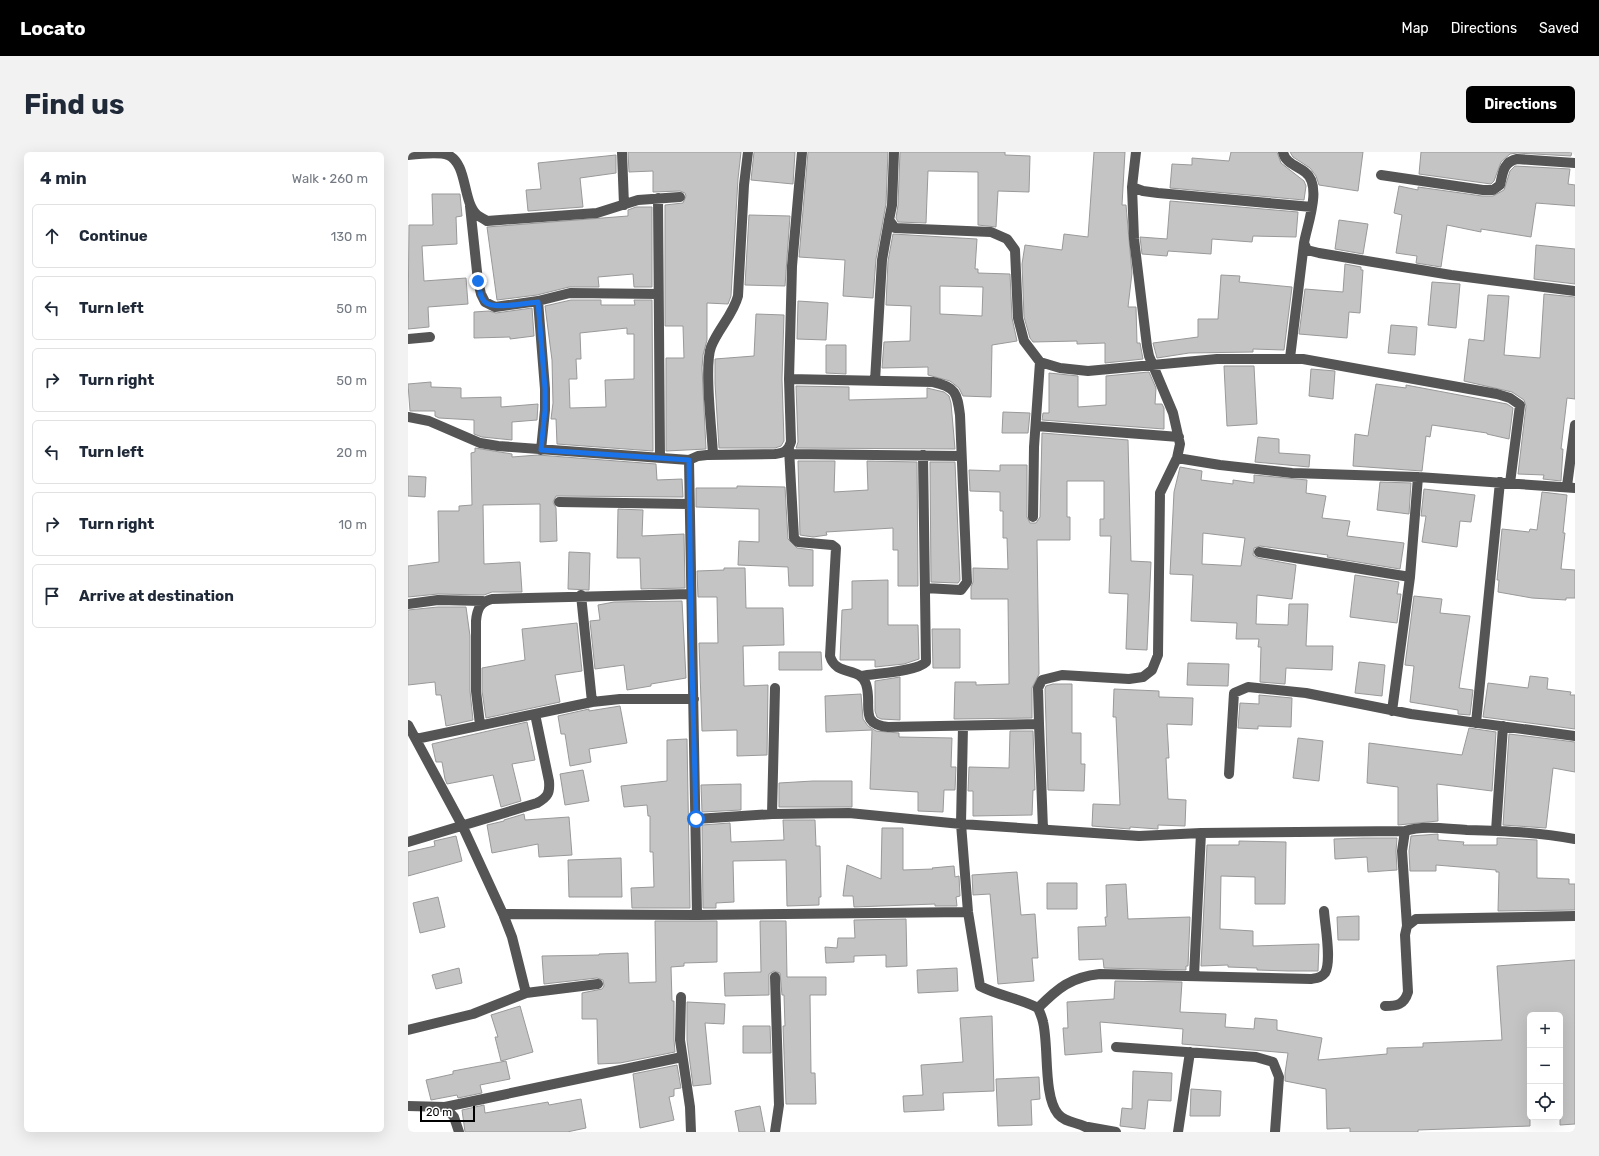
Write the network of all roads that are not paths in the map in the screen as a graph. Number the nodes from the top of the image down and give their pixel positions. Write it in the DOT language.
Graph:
graph roads {
  1 [pos="622,152"];
  2 [pos="748,152"];
  3 [pos="802,152"];
  4 [pos="894,152"];
  5 [pos="1136,152"];
  6 [pos="1283,152"];
  7 [pos="1505,152"];
  8 [pos="408,155"];
  9 [pos="1543,156"];
  10 [pos="1575,163"];
  11 [pos="1506,164"];
  12 [pos="1381,175"];
  13 [pos="1132,187"];
  14 [pos="680,197"];
  15 [pos="658,198"];
  16 [pos="469,201"];
  17 [pos="624,205"];
  18 [pos="1312,207"];
  19 [pos="889,220"];
  20 [pos="1304,243"];
  21 [pos="1575,291"];
  22 [pos="658,294"];
  23 [pos="538,302"];
  24 [pos="430,337"];
  25 [pos="408,338"];
  26 [pos="1290,358"];
  27 [pos="1040,362"];
  28 [pos="1152,365"];
  29 [pos="789,379"];
  30 [pos="875,381"];
  31 [pos="408,417"];
  32 [pos="1575,425"];
  33 [pos="1036,426"];
  34 [pos="1179,437"];
  35 [pos="541,450"];
  36 [pos="789,451"];
  37 [pos="713,455"];
  38 [pos="923,455"];
  39 [pos="961,456"];
  40 [pos="660,458"];
  41 [pos="1177,458"];
  42 [pos="689,460"];
  43 [pos="1418,477"];
  44 [pos="1500,482"];
  45 [pos="1510,483"];
  46 [pos="1571,487"];
  47 [pos="559,502"];
  48 [pos="689,504"];
  49 [pos="1034,517"];
  50 [pos="1259,552"];
  51 [pos="1410,577"];
  52 [pos="925,588"];
  53 [pos="690,594"];
  54 [pos="580,595"];
  55 [pos="483,602"];
  56 [pos="408,604"];
  57 [pos="861,676"];
  58 [pos="775,688"];
  59 [pos="694,700"];
  60 [pos="592,702"];
  61 [pos="1392,711"];
  62 [pos="535,714"];
  63 [pos="1476,723"];
  64 [pos="1038,724"];
  65 [pos="408,725"];
  66 [pos="480,725"];
  67 [pos="962,726"];
  68 [pos="1503,726"];
  69 [pos="1575,736"];
  70 [pos="416,739"];
  71 [pos="1229,774"];
  72 [pos="772,814"];
  73 [pos="696,819"];
  74 [pos="961,824"];
  75 [pos="462,825"];
  76 [pos="1043,829"];
  77 [pos="1405,831"];
  78 [pos="1496,831"];
  79 [pos="1200,833"];
  80 [pos="1575,839"];
  81 [pos="408,842"];
  82 [pos="1324,911"];
  83 [pos="968,912"];
  84 [pos="503,914"];
  85 [pos="697,915"];
  86 [pos="1575,916"];
  87 [pos="1407,926"];
  88 [pos="1194,976"];
  89 [pos="775,977"];
  90 [pos="598,984"];
  91 [pos="526,993"];
  92 [pos="681,997"];
  93 [pos="1385,1006"];
  94 [pos="1038,1008"];
  95 [pos="408,1030"];
  96 [pos="1116,1046"];
  97 [pos="1190,1052"];
  98 [pos="682,1057"];
  99 [pos="408,1106"];
  100 [pos="445,1107"];
  101 [pos="1090,1129"];
  102 [pos="459,1132"];
  103 [pos="691,1132"];
  104 [pos="775,1132"];
  105 [pos="1116,1132"];
  106 [pos="1178,1132"];
  107 [pos="1275,1132"];
  1 -- 17 [label="street"];
  2 -- 37 [label="street"];
  3 -- 29 [label="street"];
  4 -- 19 [label="street"];
  5 -- 13 [label="street"];
  6 -- 18 [label="street"];
  7 -- 11 [label="street"];
  8 -- 16 [label="street"];
  9 -- 10 [label="street"];
  9 -- 11 [label="street"];
  11 -- 12 [label="street"];
  13 -- 18 [label="street"];
  13 -- 28 [label="street"];
  14 -- 15 [label="street"];
  15 -- 17 [label="street"];
  15 -- 22 [label="street"];
  16 -- 17 [label="street"];
  16 -- 23 [label="street"];
  18 -- 20 [label="street"];
  19 -- 27 [label="street"];
  19 -- 30 [label="street"];
  20 -- 21 [label="street"];
  20 -- 26 [label="street"];
  22 -- 23 [label="street"];
  22 -- 40 [label="street"];
  23 -- 35 [label="street"];
  24 -- 25 [label="street"];
  26 -- 28 [label="street"];
  26 -- 45 [label="street"];
  27 -- 28 [label="street"];
  27 -- 33 [label="street"];
  28 -- 34 [label="street"];
  29 -- 30 [label="street"];
  29 -- 36 [label="street"];
  30 -- 39 [label="street"];
  31 -- 35 [label="street"];
  32 -- 46 [label="street"];
  33 -- 34 [label="street"];
  33 -- 49 [label="street"];
  34 -- 41 [label="street"];
  35 -- 40 [label="street"];
  36 -- 37 [label="street"];
  36 -- 38 [label="street"];
  36 -- 57 [label="street"];
  37 -- 42 [label="street"];
  38 -- 39 [label="street"];
  38 -- 52 [label="street"];
  39 -- 52 [label="street"];
  40 -- 42 [label="street"];
  41 -- 43 [label="street"];
  41 -- 64 [label="street"];
  42 -- 48 [label="street"];
  43 -- 44 [label="street"];
  43 -- 51 [label="street"];
  44 -- 45 [label="street"];
  44 -- 63 [label="street"];
  45 -- 46 [label="street"];
  47 -- 48 [label="street"];
  48 -- 53 [label="street"];
  50 -- 51 [label="street"];
  51 -- 61 [label="street"];
  52 -- 57 [label="street"];
  53 -- 54 [label="street"];
  53 -- 59 [label="street"];
  54 -- 55 [label="street"];
  54 -- 60 [label="street"];
  55 -- 56 [label="street"];
  55 -- 66 [label="street"];
  57 -- 67 [label="street"];
  58 -- 72 [label="street"];
  59 -- 60 [label="street"];
  59 -- 73 [label="street"];
  60 -- 62 [label="street"];
  61 -- 63 [label="street"];
  61 -- 71 [label="street"];
  62 -- 66 [label="street"];
  62 -- 75 [label="street"];
  63 -- 68 [label="street"];
  64 -- 67 [label="street"];
  64 -- 76 [label="street"];
  65 -- 70 [label="street"];
  66 -- 70 [label="street"];
  67 -- 74 [label="street"];
  68 -- 69 [label="street"];
  68 -- 78 [label="street"];
  70 -- 75 [label="street"];
  72 -- 73 [label="street"];
  72 -- 74 [label="street"];
  73 -- 85 [label="street"];
  74 -- 76 [label="street"];
  74 -- 83 [label="street"];
  75 -- 81 [label="street"];
  75 -- 84 [label="street"];
  76 -- 79 [label="street"];
  77 -- 78 [label="street"];
  77 -- 79 [label="street"];
  77 -- 87 [label="street"];
  78 -- 80 [label="street"];
  79 -- 88 [label="street"];
  82 -- 88 [label="street"];
  83 -- 85 [label="street"];
  83 -- 94 [label="street"];
  84 -- 85 [label="street"];
  84 -- 91 [label="street"];
  86 -- 87 [label="street"];
  87 -- 93 [label="street"];
  88 -- 94 [label="street"];
  89 -- 104 [label="street"];
  90 -- 91 [label="street"];
  91 -- 95 [label="street"];
  92 -- 98 [label="street"];
  94 -- 101 [label="street"];
  96 -- 97 [label="street"];
  97 -- 106 [label="street"];
  97 -- 107 [label="street"];
  98 -- 100 [label="street"];
  98 -- 103 [label="street"];
  99 -- 100 [label="street"];
  100 -- 102 [label="street"];
  101 -- 105 [label="street"];
}
